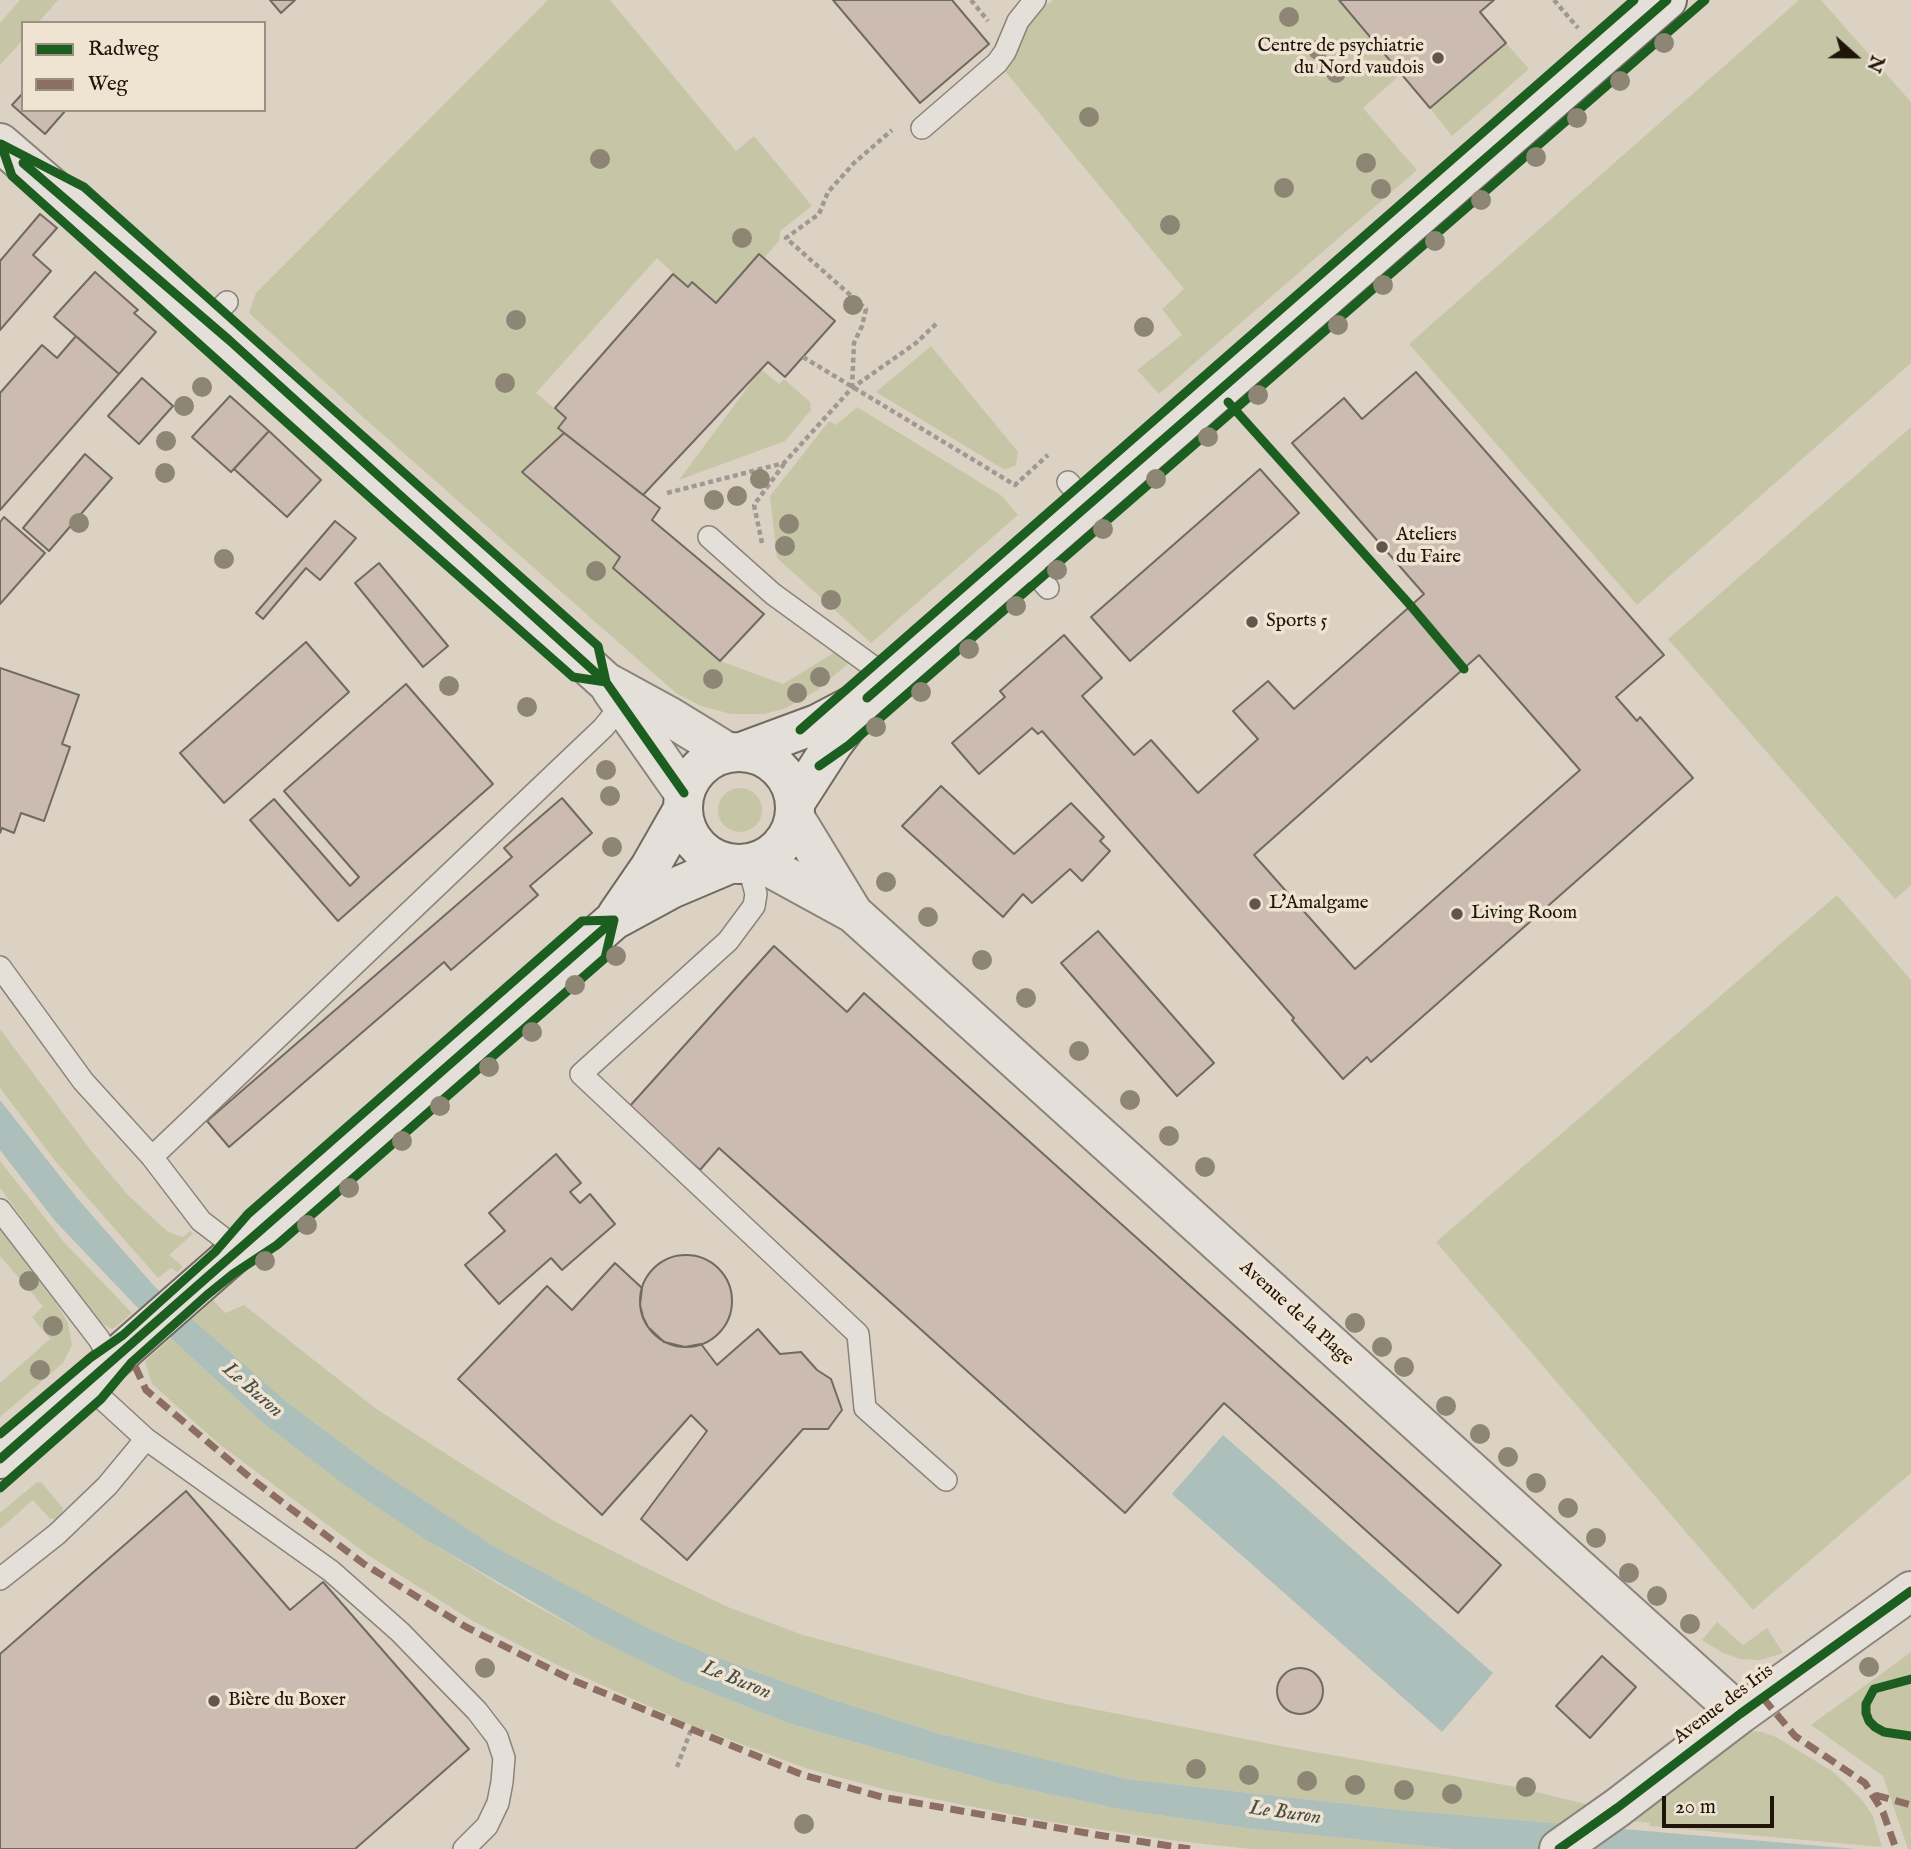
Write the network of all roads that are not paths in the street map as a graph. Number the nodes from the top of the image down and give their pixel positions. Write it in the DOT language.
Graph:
graph roads {
  1 [pos="1035,0"];
  2 [pos="1667,0"];
  3 [pos="922,128"];
  4 [pos="0,143"];
  5 [pos="709,537"];
  6 [pos="879,688"];
  7 [pos="614,693"];
  8 [pos="735,752"];
  9 [pos="683,802"];
  10 [pos="795,810"];
  11 [pos="745,863"];
  12 [pos="853,913"];
  13 [pos="614,920"];
  14 [pos="0,967"];
  15 [pos="152,1157"];
  16 [pos="0,1210"];
  17 [pos="239,1250"];
  18 [pos="109,1362"];
  19 [pos="146,1439"];
  20 [pos="0,1459"];
  21 [pos="946,1480"];
  22 [pos="0,1579"];
  23 [pos="1911,1591"];
  24 [pos="1740,1714"];
  25 [pos="464,1849"];
  26 [pos="1559,1849"];
  1 -- 3 [label="lane"];
  2 -- 6 [label="street"];
  4 -- 7 [label="street"];
  5 -- 6 [label="lane"];
  6 -- 8 [label="street"];
  6 -- 10 [label="street"];
  7 -- 8 [label="street"];
  7 -- 9 [label="street"];
  7 -- 15 [label="lane"];
  8 -- 9 [label="street"];
  8 -- 10 [label="street"];
  9 -- 11 [label="street"];
  9 -- 13 [label="street"];
  10 -- 11 [label="street"];
  10 -- 12 [label="street, Avenue de la Plage"];
  11 -- 12 [label="street, Avenue de la Plage"];
  11 -- 13 [label="street"];
  11 -- 21 [label="lane"];
  12 -- 24 [label="street, Avenue de la Plage"];
  13 -- 17 [label="street"];
  14 -- 15 [label="lane"];
  15 -- 17 [label="lane"];
  16 -- 18 [label="lane"];
  17 -- 18 [label="street"];
  18 -- 19 [label="lane"];
  18 -- 20 [label="street"];
  19 -- 22 [label="lane"];
  19 -- 25 [label="lane"];
  23 -- 24 [label="street, Avenue des Iris"];
  24 -- 26 [label="street, Avenue des Iris"];
}
